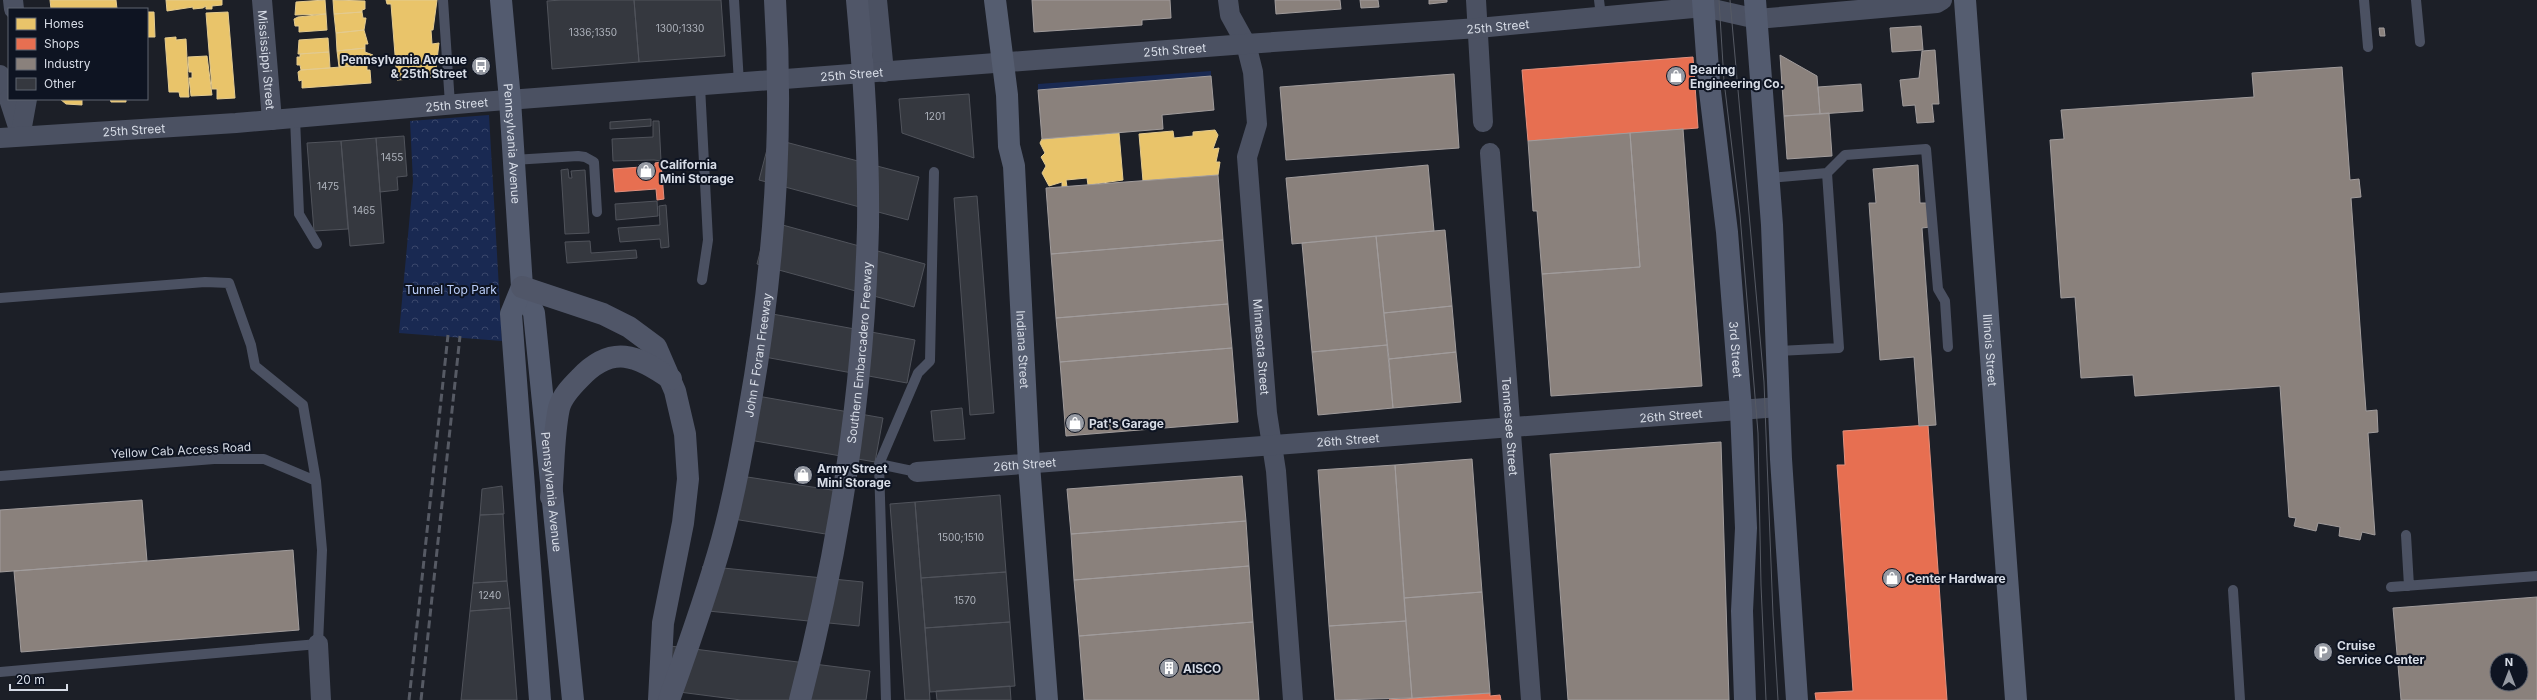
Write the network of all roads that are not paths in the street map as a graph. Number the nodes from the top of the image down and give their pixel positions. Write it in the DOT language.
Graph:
graph roads {
  1 [pos="262,0"];
  2 [pos="443,0"];
  3 [pos="501,0"];
  4 [pos="734,0"];
  5 [pos="775,0"];
  6 [pos="857,0"];
  7 [pos="877,0"];
  8 [pos="995,0"];
  9 [pos="1228,0"];
  10 [pos="1476,0"];
  11 [pos="1942,0"];
  12 [pos="1965,0"];
  13 [pos="2364,0"];
  14 [pos="2416,0"];
  15 [pos="1709,2"];
  16 [pos="1652,6"];
  17 [pos="1600,8"];
  18 [pos="1756,10"];
  19 [pos="1478,28"];
  20 [pos="2420,42"];
  21 [pos="1246,44"];
  22 [pos="2368,47"];
  23 [pos="1002,63"];
  24 [pos="884,72"];
  25 [pos="0,75"];
  26 [pos="739,84"];
  27 [pos="700,86"];
  28 [pos="8,95"];
  29 [pos="10,100"];
  30 [pos="27,100"];
  31 [pos="510,100"];
  32 [pos="450,104"];
  33 [pos="295,118"];
  34 [pos="272,120"];
  35 [pos="1483,122"];
  36 [pos="20,136"];
  37 [pos="0,138"];
  38 [pos="1490,153"];
  39 [pos="513,160"];
  40 [pos="934,172"];
  41 [pos="1827,173"];
  42 [pos="1768,178"];
  43 [pos="597,212"];
  44 [pos="317,244"];
  45 [pos="702,280"];
  46 [pos="522,287"];
  47 [pos="0,298"];
  48 [pos="1948,347"];
  49 [pos="1776,351"];
  50 [pos="673,385"];
  51 [pos="1779,407"];
  52 [pos="1741,410"];
  53 [pos="1510,428"];
  54 [pos="1272,446"];
  55 [pos="879,464"];
  56 [pos="1030,464"];
  57 [pos="917,472"];
  58 [pos="0,476"];
  59 [pos="316,481"];
  60 [pos="551,497"];
  61 [pos="2406,535"];
  62 [pos="2537,576"];
  63 [pos="2410,586"];
  64 [pos="2390,588"];
  65 [pos="2233,590"];
  66 [pos="318,644"];
  67 [pos="0,672"];
  68 [pos="570,676"];
  69 [pos="321,700"];
  70 [pos="540,700"];
  71 [pos="573,700"];
  72 [pos="578,700"];
  73 [pos="659,700"];
  74 [pos="670,700"];
  75 [pos="800,700"];
  76 [pos="886,700"];
  77 [pos="1047,700"];
  78 [pos="1293,700"];
  79 [pos="1531,700"];
  80 [pos="1745,700"];
  81 [pos="1796,700"];
  82 [pos="2016,700"];
  83 [pos="2240,700"];
  1 -- 34 [label="street, Mississippi Street"];
  2 -- 32 [label="lane"];
  3 -- 31 [label="main road, Pennsylvania Avenue"];
  4 -- 26 [label="lane"];
  5 -- 74 [label="highway, John F Foran Freeway"];
  6 -- 75 [label="highway, Southern Embarcadero Freeway"];
  7 -- 24 [label="street"];
  8 -- 23 [label="main road, Indiana Street"];
  9 -- 21 [label="street, Minnesota Street"];
  10 -- 19 [label="street"];
  11 -- 18 [label="street, 25th Street"];
  12 -- 82 [label="main road, Illinois Street"];
  13 -- 22 [label="lane"];
  14 -- 20 [label="lane"];
  15 -- 16 [label="street, 25th Street"];
  15 -- 18 [label="street, 25th Street"];
  15 -- 52 [label="main road, 3rd Street"];
  16 -- 17 [label="street, 25th Street"];
  17 -- 19 [label="street, 25th Street"];
  18 -- 42 [label="main road"];
  19 -- 21 [label="street, 25th Street"];
  19 -- 35 [label="street"];
  21 -- 23 [label="street, 25th Street"];
  21 -- 54 [label="street, Minnesota Street"];
  23 -- 24 [label="street, 25th Street"];
  23 -- 56 [label="main road, Indiana Street"];
  24 -- 26 [label="street, 25th Street"];
  25 -- 28 [label="street"];
  26 -- 27 [label="street, 25th Street"];
  27 -- 31 [label="street, 25th Street"];
  27 -- 45 [label="lane"];
  29 -- 36 [label="street"];
  30 -- 36 [label="street"];
  31 -- 32 [label="street, 25th Street"];
  31 -- 39 [label="main road, Pennsylvania Avenue"];
  32 -- 33 [label="street, 25th Street"];
  33 -- 34 [label="street, 25th Street"];
  33 -- 44 [label="lane"];
  34 -- 36 [label="street, 25th Street"];
  36 -- 37 [label="street, 25th Street"];
  38 -- 53 [label="street, Tennessee Street"];
  39 -- 43 [label="lane"];
  39 -- 46 [label="main road, Pennsylvania Avenue"];
  40 -- 55 [label="lane"];
  41 -- 42 [label="lane"];
  41 -- 48 [label="lane"];
  41 -- 49 [label="lane"];
  42 -- 49 [label="main road"];
  46 -- 50 [label="highway"];
  46 -- 60 [label="main road, Pennsylvania Avenue"];
  46 -- 70 [label="main road, Pennsylvania Avenue"];
  47 -- 59 [label="lane"];
  49 -- 51 [label="main road"];
  50 -- 60 [label="highway"];
  50 -- 73 [label="highway"];
  51 -- 52 [label="street, 26th Street"];
  51 -- 81 [label="main road"];
  52 -- 53 [label="street, 26th Street"];
  52 -- 80 [label="main road, 3rd Street"];
  53 -- 54 [label="street, 26th Street"];
  53 -- 79 [label="street, Tennessee Street"];
  54 -- 56 [label="street, 26th Street"];
  54 -- 78 [label="street, Minnesota Street"];
  55 -- 57 [label="lane"];
  55 -- 76 [label="lane"];
  56 -- 57 [label="street, 26th Street"];
  56 -- 77 [label="main road, Indiana Street"];
  58 -- 59 [label="lane, Yellow Cab Access Road"];
  59 -- 66 [label="lane"];
  60 -- 68 [label="main road, Pennsylvania Avenue"];
  61 -- 63 [label="lane"];
  62 -- 63 [label="lane"];
  63 -- 64 [label="lane"];
  65 -- 83 [label="lane"];
  66 -- 67 [label="lane"];
  66 -- 69 [label="street"];
  68 -- 71 [label="main road, Pennsylvania Avenue"];
  68 -- 72 [label="main road"];
}
